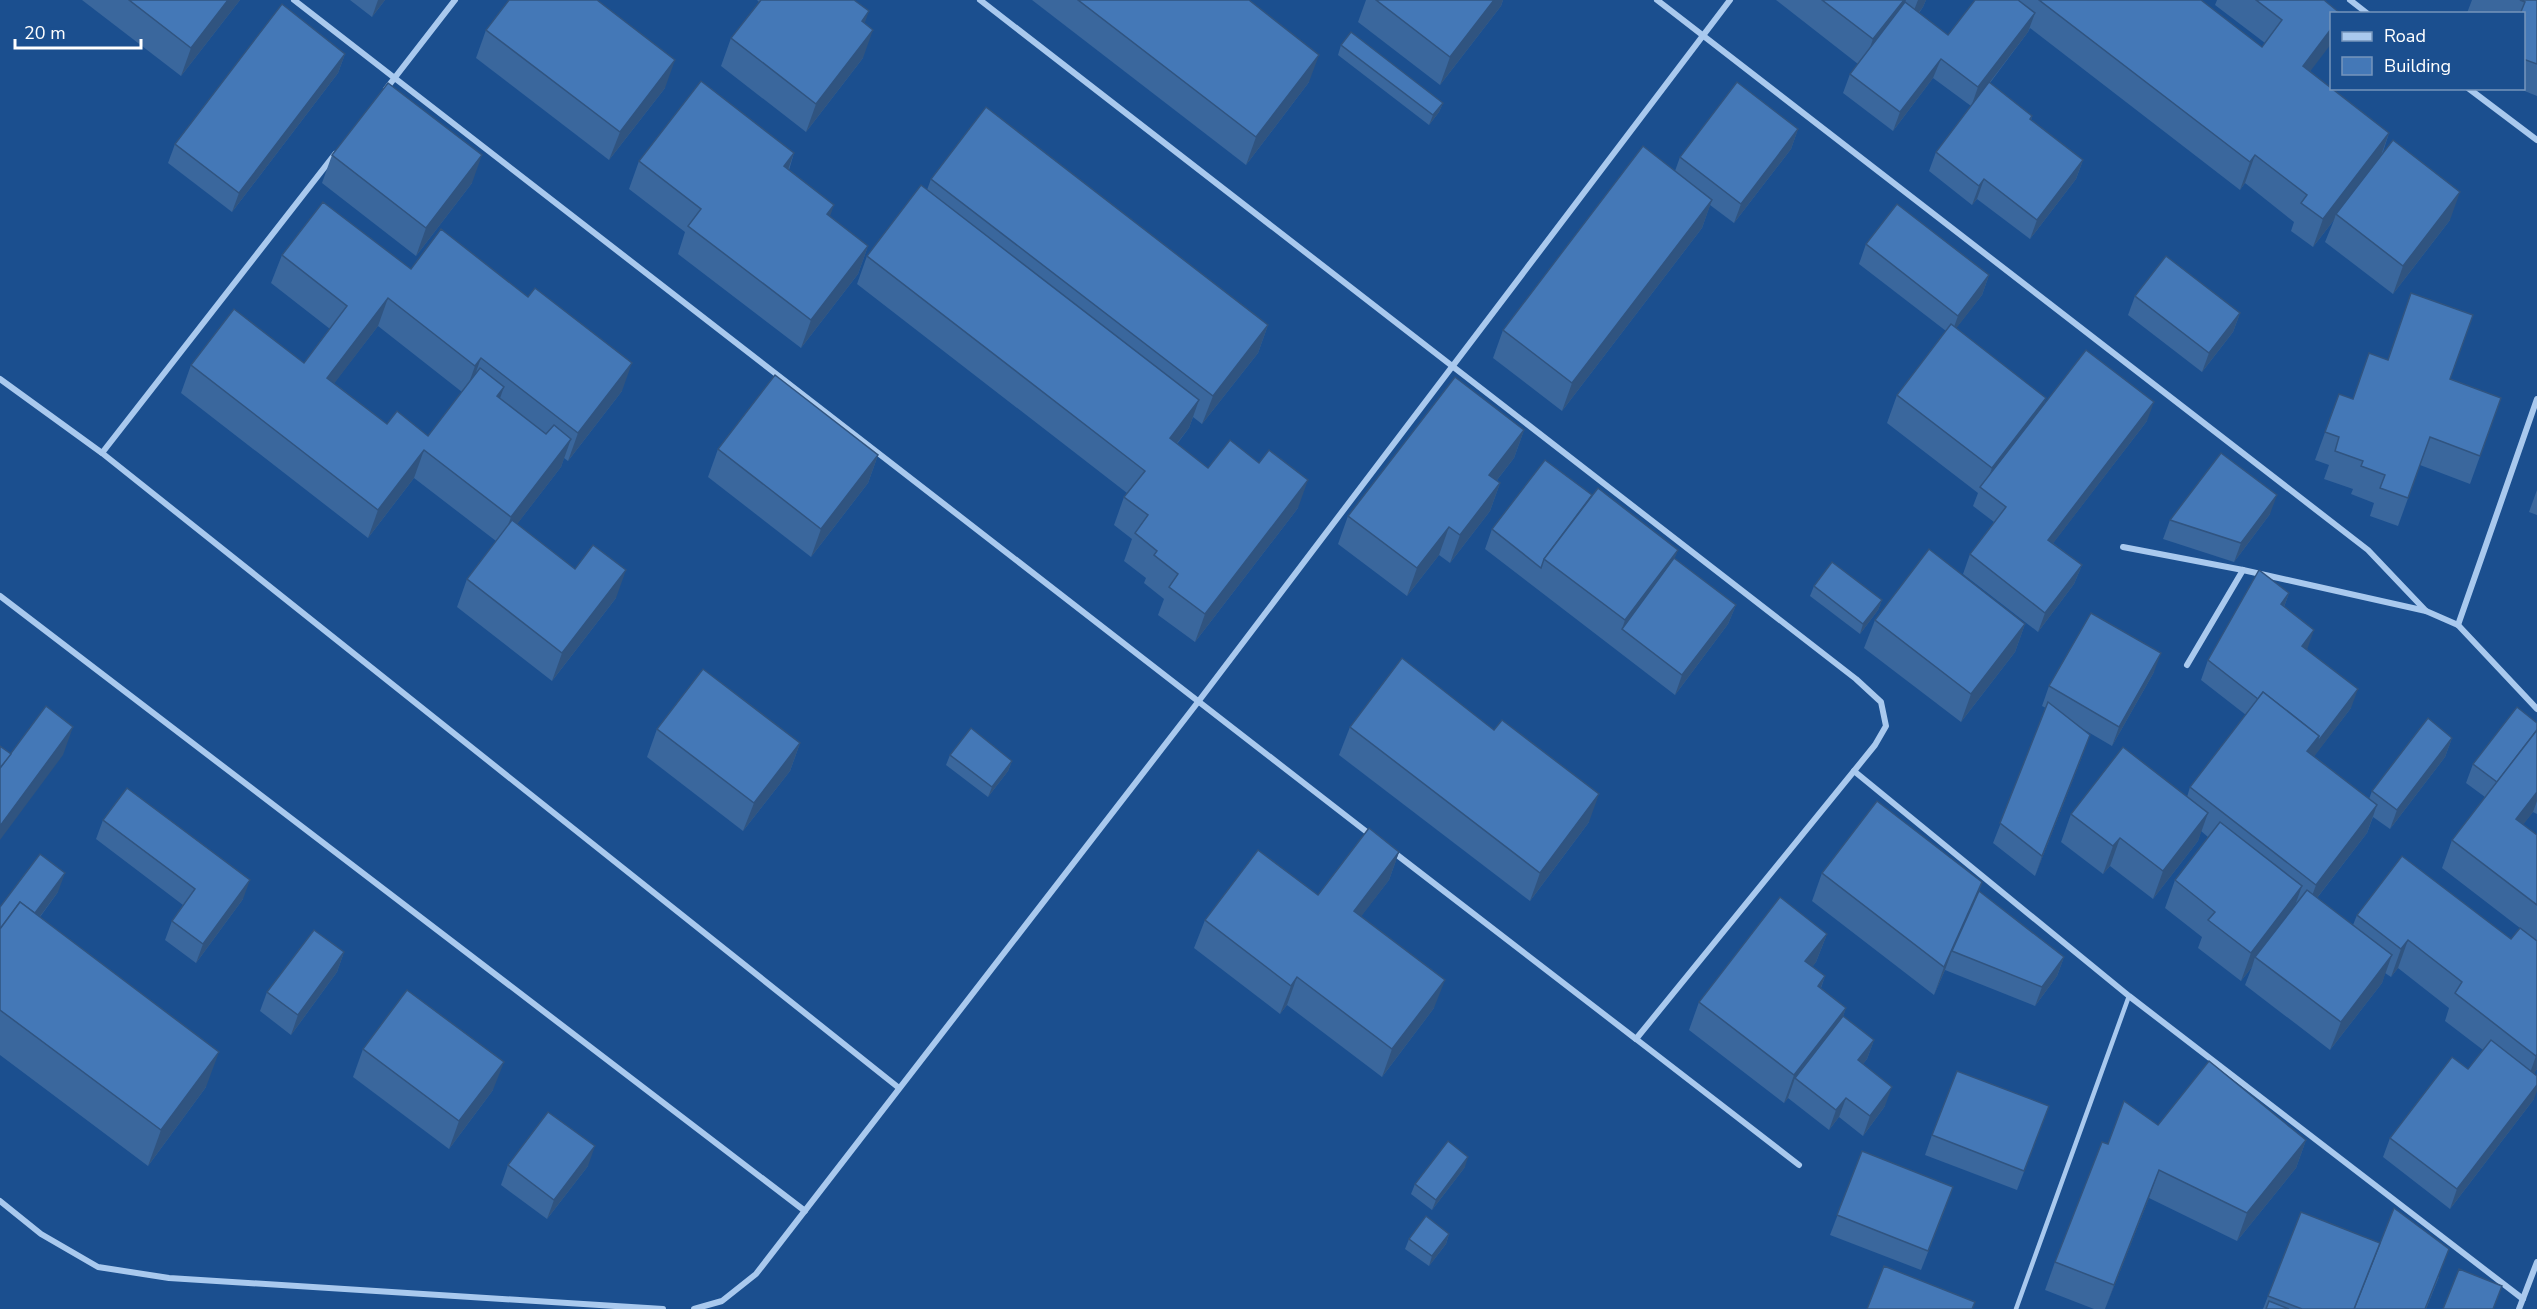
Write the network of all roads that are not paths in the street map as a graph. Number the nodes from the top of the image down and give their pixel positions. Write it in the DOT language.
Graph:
graph roads {
  1 [pos="294,0"];
  2 [pos="455,0"];
  3 [pos="980,0"];
  4 [pos="1657,0"];
  5 [pos="1730,0"];
  6 [pos="2350,0"];
  7 [pos="2365,12"];
  8 [pos="1703,36"];
  9 [pos="394,78"];
  10 [pos="2471,90"];
  11 [pos="380,97"];
  12 [pos="2537,140"];
  13 [pos="343,144"];
  14 [pos="1452,366"];
  15 [pos="0,380"];
  16 [pos="2537,399"];
  17 [pos="102,453"];
  18 [pos="2124,547"];
  19 [pos="2243,570"];
  20 [pos="0,596"];
  21 [pos="2426,611"];
  22 [pos="2458,625"];
  23 [pos="2187,665"];
  24 [pos="1198,702"];
  25 [pos="2537,709"];
  26 [pos="1854,771"];
  27 [pos="1375,838"];
  28 [pos="1384,845"];
  29 [pos="2129,996"];
  30 [pos="1636,1039"];
  31 [pos="899,1088"];
  32 [pos="1798,1165"];
  33 [pos="0,1201"];
  34 [pos="805,1211"];
  35 [pos="2537,1263"];
  36 [pos="2523,1299"];
  37 [pos="663,1309"];
  38 [pos="694,1309"];
  39 [pos="2016,1309"];
  40 [pos="2519,1309"];
  1 -- 9 [label="street"];
  2 -- 9 [label="street"];
  3 -- 14 [label="street"];
  4 -- 8 [label="street"];
  5 -- 8 [label="street"];
  6 -- 7 [label="street"];
  8 -- 14 [label="street"];
  8 -- 21 [label="street"];
  9 -- 11 [label="street"];
  9 -- 24 [label="street"];
  10 -- 12 [label="street"];
  13 -- 17 [label="street"];
  14 -- 24 [label="street"];
  14 -- 26 [label="street"];
  15 -- 17 [label="street"];
  16 -- 22 [label="street"];
  17 -- 31 [label="street"];
  18 -- 19 [label="street"];
  19 -- 21 [label="street"];
  19 -- 23 [label="street"];
  20 -- 34 [label="street"];
  21 -- 22 [label="street"];
  22 -- 25 [label="street"];
  24 -- 27 [label="street"];
  24 -- 31 [label="street"];
  26 -- 29 [label="street"];
  26 -- 30 [label="street"];
  28 -- 30 [label="street"];
  29 -- 36 [label="street"];
  29 -- 39 [label="lane"];
  30 -- 32 [label="street"];
  31 -- 34 [label="street"];
  33 -- 37 [label="street"];
  34 -- 38 [label="street"];
  35 -- 36 [label="street"];
  36 -- 40 [label="street"];
}
